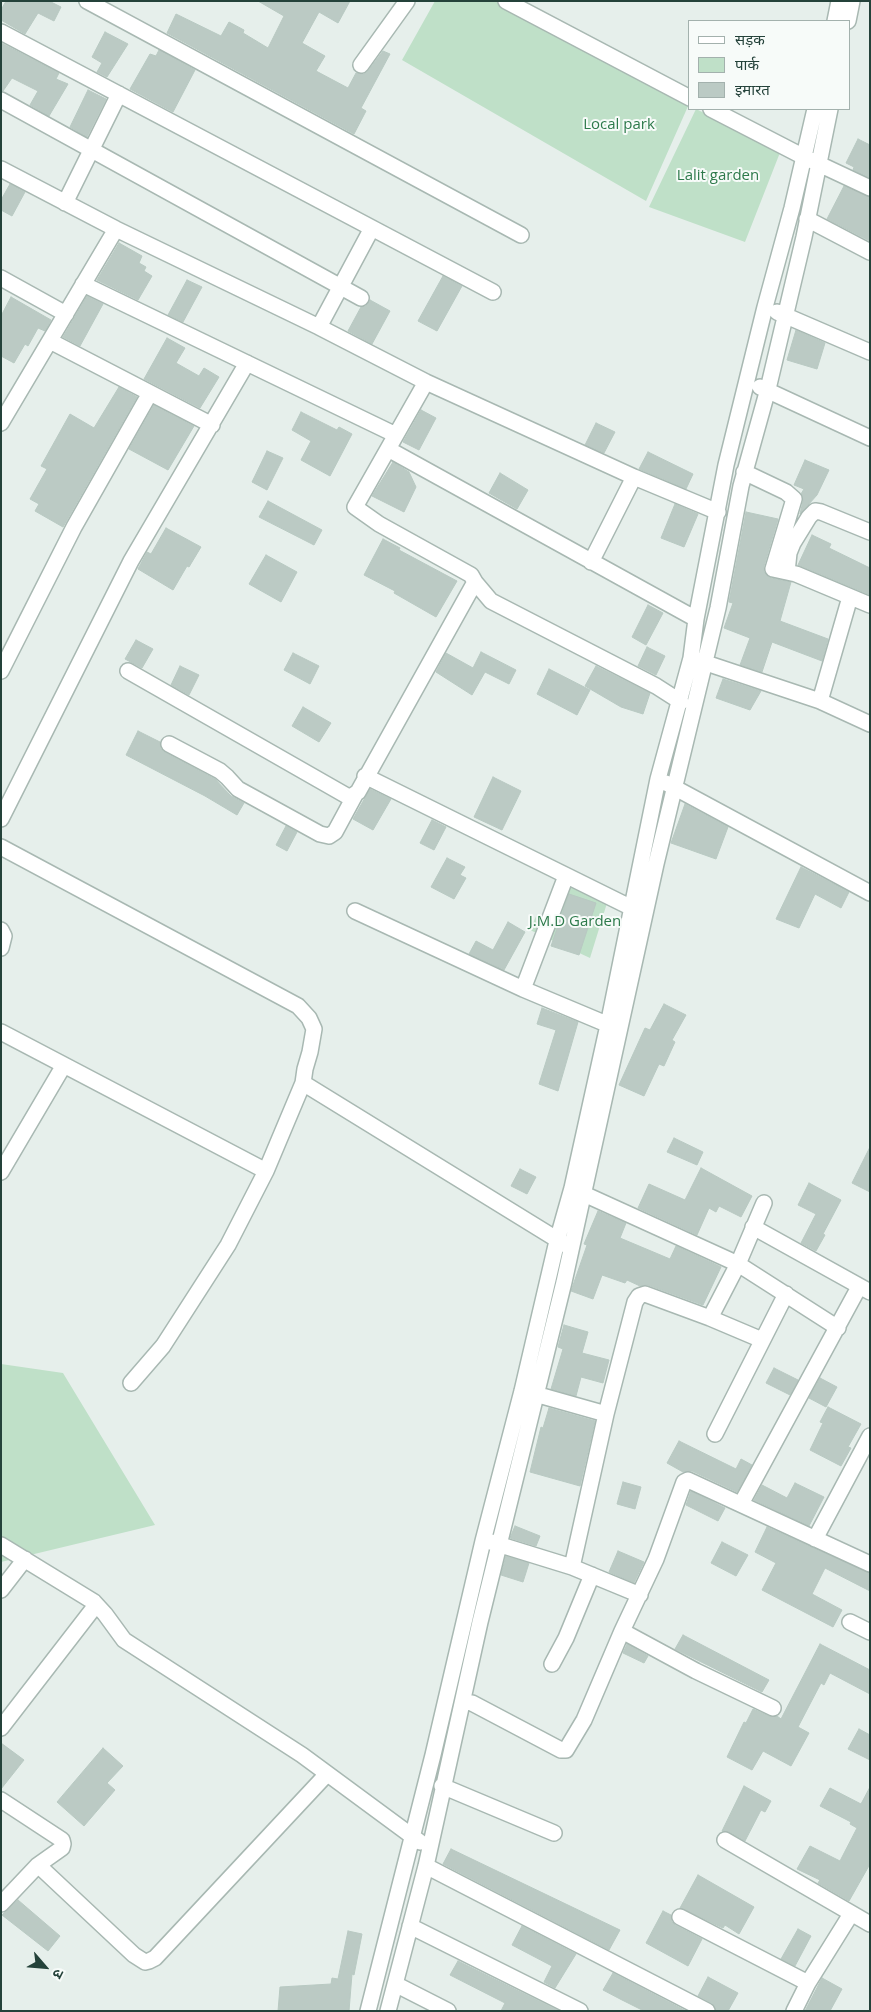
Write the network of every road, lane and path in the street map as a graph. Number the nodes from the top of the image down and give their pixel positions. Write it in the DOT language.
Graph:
graph roads {
  1 [pos="87,1"];
  2 [pos="407,1"];
  3 [pos="506,1"];
  4 [pos="839,1"];
  5 [pos="852,1"];
  6 [pos="835,20"];
  7 [pos="848,20"];
  8 [pos="1,32"];
  9 [pos="361,65"];
  10 [pos="119,94"];
  11 [pos="688,97"];
  12 [pos="1,100"];
  13 [pos="713,110"];
  14 [pos="815,110"];
  15 [pos="830,110"];
  16 [pos="91,149"];
  17 [pos="804,157"];
  18 [pos="818,163"];
  19 [pos="1,169"];
  20 [pos="870,188"];
  21 [pos="65,203"];
  22 [pos="807,220"];
  23 [pos="372,228"];
  24 [pos="116,229"];
  25 [pos="521,235"];
  26 [pos="870,252"];
  27 [pos="1,278"];
  28 [pos="84,284"];
  29 [pos="340,287"];
  30 [pos="493,292"];
  31 [pos="361,298"];
  32 [pos="765,307"];
  33 [pos="66,314"];
  34 [pos="785,315"];
  35 [pos="319,327"];
  36 [pos="50,341"];
  37 [pos="870,352"];
  38 [pos="247,363"];
  39 [pos="426,382"];
  40 [pos="747,382"];
  41 [pos="768,389"];
  42 [pos="150,393"];
  43 [pos="1,423"];
  44 [pos="212,425"];
  45 [pos="396,435"];
  46 [pos="870,438"];
  47 [pos="388,449"];
  48 [pos="744,472"];
  49 [pos="634,477"];
  50 [pos="718,512"];
  51 [pos="870,532"];
  52 [pos="591,562"];
  53 [pos="787,572"];
  54 [pos="475,582"];
  55 [pos="850,597"];
  56 [pos="870,605"];
  57 [pos="696,619"];
  58 [pos="698,660"];
  59 [pos="1,671"];
  60 [pos="128,671"];
  61 [pos="820,701"];
  62 [pos="680,702"];
  63 [pos="870,724"];
  64 [pos="169,744"];
  65 [pos="366,776"];
  66 [pos="658,779"];
  67 [pos="675,788"];
  68 [pos="355,794"];
  69 [pos="1,819"];
  70 [pos="1,848"];
  71 [pos="566,876"];
  72 [pos="870,893"];
  73 [pos="631,908"];
  74 [pos="355,911"];
  75 [pos="645,915"];
  76 [pos="1,930"];
  77 [pos="1,948"];
  78 [pos="523,989"];
  79 [pos="614,1027"];
  80 [pos="3,1038"];
  81 [pos="64,1065"];
  82 [pos="303,1083"];
  83 [pos="266,1171"];
  84 [pos="1,1172"];
  85 [pos="584,1194"];
  86 [pos="764,1204"];
  87 [pos="753,1227"];
  88 [pos="557,1241"];
  89 [pos="572,1248"];
  90 [pos="738,1264"];
  91 [pos="864,1290"];
  92 [pos="786,1294"];
  93 [pos="710,1318"];
  94 [pos="838,1328"];
  95 [pos="762,1340"];
  96 [pos="130,1383"];
  97 [pos="522,1391"];
  98 [pos="537,1395"];
  99 [pos="606,1414"];
  100 [pos="714,1434"];
  101 [pos="869,1440"];
  102 [pos="741,1504"];
  103 [pos="815,1539"];
  104 [pos="483,1541"];
  105 [pos="1,1544"];
  106 [pos="500,1544"];
  107 [pos="25,1559"];
  108 [pos="870,1564"];
  109 [pos="572,1567"];
  110 [pos="592,1575"];
  111 [pos="1,1590"];
  112 [pos="640,1595"];
  113 [pos="96,1605"];
  114 [pos="850,1622"];
  115 [pos="622,1630"];
  116 [pos="870,1632"];
  117 [pos="552,1664"];
  118 [pos="464,1701"];
  119 [pos="773,1708"];
  120 [pos="1,1728"];
  121 [pos="327,1774"];
  122 [pos="442,1786"];
  123 [pos="1,1800"];
  124 [pos="554,1833"];
  125 [pos="412,1838"];
  126 [pos="725,1840"];
  127 [pos="430,1848"];
  128 [pos="38,1865"];
  129 [pos="426,1866"];
  130 [pos="1,1904"];
  131 [pos="851,1914"];
  132 [pos="680,1917"];
  133 [pos="870,1924"];
  134 [pos="410,1926"];
  135 [pos="395,1984"];
  136 [pos="808,1984"];
  137 [pos="368,2011"];
  138 [pos="388,2011"];
  139 [pos="448,2011"];
  140 [pos="580,2011"];
  141 [pos="707,2011"];
  142 [pos="794,2011"];
  1 -- 25 [label="street"];
  2 -- 9 [label="street"];
  3 -- 11 [label="street"];
  4 -- 6 [label="street"];
  5 -- 7 [label="street"];
  8 -- 10 [label="street"];
  10 -- 16 [label="street"];
  10 -- 23 [label="street"];
  12 -- 16 [label="street"];
  13 -- 17 [label="street"];
  14 -- 17 [label="street"];
  15 -- 18 [label="street"];
  16 -- 21 [label="street"];
  16 -- 29 [label="street"];
  17 -- 18 [label="street"];
  17 -- 32 [label="street"];
  18 -- 20 [label="street"];
  18 -- 22 [label="street"];
  19 -- 21 [label="street"];
  21 -- 24 [label="street"];
  22 -- 26 [label="street"];
  22 -- 34 [label="street"];
  23 -- 29 [label="street"];
  23 -- 30 [label="street"];
  24 -- 28 [label="street"];
  24 -- 35 [label="street"];
  27 -- 33 [label="street"];
  28 -- 33 [label="street"];
  28 -- 38 [label="street"];
  29 -- 31 [label="street"];
  29 -- 35 [label="street"];
  32 -- 34 [label="street"];
  32 -- 40 [label="street"];
  33 -- 36 [label="street"];
  34 -- 37 [label="street"];
  34 -- 41 [label="street"];
  35 -- 39 [label="street"];
  36 -- 42 [label="street"];
  36 -- 43 [label="street"];
  38 -- 44 [label="street"];
  38 -- 45 [label="street"];
  39 -- 45 [label="street"];
  39 -- 49 [label="street"];
  40 -- 41 [label="street"];
  40 -- 50 [label="street"];
  41 -- 46 [label="street"];
  41 -- 48 [label="street"];
  42 -- 44 [label="street"];
  42 -- 59 [label="street"];
  44 -- 69 [label="street"];
  45 -- 47 [label="street"];
  47 -- 52 [label="street"];
  47 -- 54 [label="street"];
  48 -- 53 [label="street"];
  48 -- 58 [label="street"];
  49 -- 50 [label="street"];
  49 -- 52 [label="street"];
  50 -- 57 [label="street"];
  51 -- 53 [label="street"];
  52 -- 57 [label="street"];
  53 -- 55 [label="street"];
  54 -- 62 [label="street"];
  54 -- 65 [label="street"];
  55 -- 56 [label="street"];
  55 -- 61 [label="street"];
  57 -- 58 [label="street"];
  58 -- 61 [label="street"];
  58 -- 62 [label="street"];
  58 -- 67 [label="street"];
  60 -- 68 [label="street"];
  61 -- 63 [label="street"];
  62 -- 66 [label="street"];
  64 -- 68 [label="street"];
  65 -- 68 [label="street"];
  65 -- 71 [label="street"];
  66 -- 67 [label="street"];
  66 -- 73 [label="street"];
  67 -- 72 [label="street"];
  67 -- 75 [label="street"];
  70 -- 82 [label="street"];
  71 -- 73 [label="street"];
  71 -- 78 [label="street"];
  73 -- 75 [label="street"];
  73 -- 79 [label="street"];
  74 -- 78 [label="street"];
  75 -- 79 [label="street"];
  76 -- 77 [label="street"];
  78 -- 79 [label="street"];
  79 -- 85 [label="street"];
  79 -- 88 [label="street"];
  80 -- 81 [label="street"];
  81 -- 83 [label="street"];
  81 -- 84 [label="street"];
  82 -- 83 [label="street"];
  82 -- 88 [label="street"];
  83 -- 96 [label="street"];
  85 -- 89 [label="street"];
  85 -- 90 [label="street"];
  86 -- 87 [label="street"];
  87 -- 90 [label="street"];
  87 -- 91 [label="street"];
  88 -- 89 [label="street"];
  88 -- 97 [label="street"];
  89 -- 98 [label="street"];
  90 -- 92 [label="street"];
  90 -- 93 [label="street"];
  91 -- 94 [label="street"];
  92 -- 94 [label="street"];
  92 -- 95 [label="street"];
  93 -- 95 [label="street"];
  93 -- 99 [label="street"];
  94 -- 102 [label="street"];
  95 -- 100 [label="street"];
  97 -- 98 [label="street"];
  97 -- 104 [label="street"];
  98 -- 99 [label="street"];
  98 -- 106 [label="street"];
  99 -- 109 [label="street"];
  101 -- 103 [label="street"];
  102 -- 103 [label="street"];
  102 -- 112 [label="street"];
  103 -- 108 [label="street"];
  104 -- 106 [label="street"];
  104 -- 125 [label="street"];
  105 -- 107 [label="street"];
  106 -- 109 [label="street"];
  106 -- 118 [label="street"];
  107 -- 111 [label="street"];
  107 -- 113 [label="street"];
  109 -- 110 [label="street"];
  110 -- 112 [label="street"];
  110 -- 117 [label="street"];
  112 -- 115 [label="street"];
  113 -- 120 [label="street"];
  113 -- 121 [label="street"];
  114 -- 116 [label="street"];
  115 -- 118 [label="street"];
  115 -- 119 [label="street"];
  118 -- 122 [label="street"];
  121 -- 125 [label="street"];
  121 -- 128 [label="street"];
  122 -- 124 [label="street"];
  122 -- 127 [label="street"];
  123 -- 128 [label="street"];
  125 -- 127 [label="street"];
  125 -- 137 [label="street"];
  126 -- 131 [label="street"];
  127 -- 129 [label="street"];
  128 -- 130 [label="street"];
  129 -- 134 [label="street"];
  129 -- 141 [label="street"];
  131 -- 133 [label="street"];
  131 -- 136 [label="street"];
  132 -- 136 [label="street"];
  134 -- 135 [label="street"];
  134 -- 140 [label="street"];
  135 -- 138 [label="street"];
  135 -- 139 [label="street"];
  136 -- 142 [label="street"];
}
